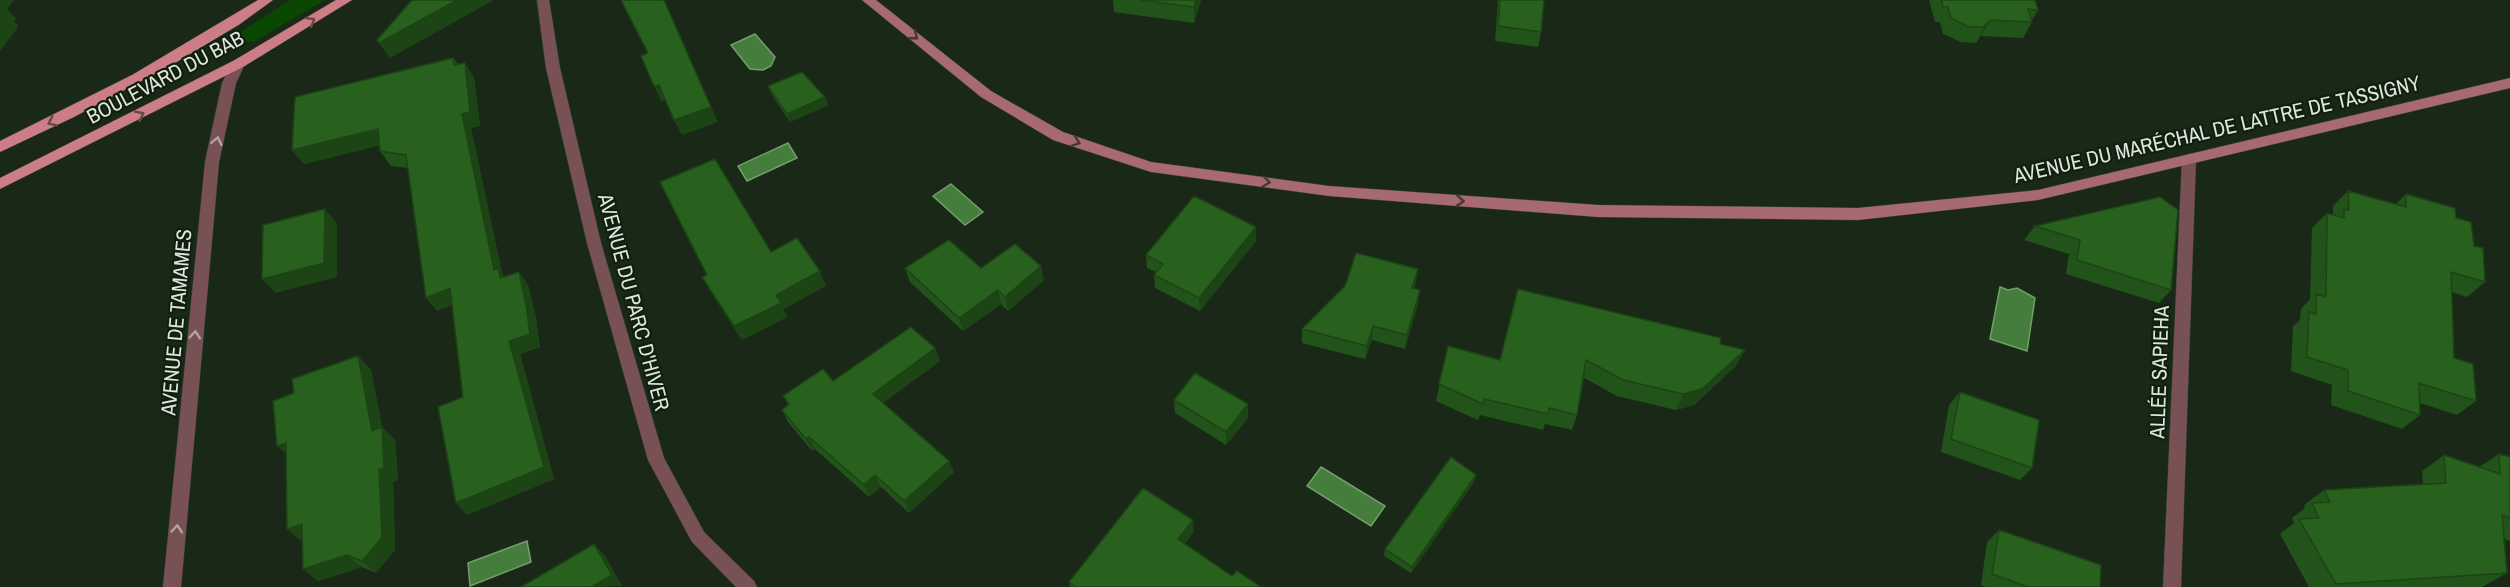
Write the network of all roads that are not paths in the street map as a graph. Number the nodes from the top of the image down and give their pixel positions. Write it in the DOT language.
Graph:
graph roads {
  1 [pos="267,0"];
  2 [pos="346,0"];
  3 [pos="543,0"];
  4 [pos="868,0"];
  5 [pos="238,64"];
  6 [pos="2510,83"];
  7 [pos="0,147"];
  8 [pos="2189,159"];
  9 [pos="0,184"];
  10 [pos="172,587"];
  11 [pos="748,587"];
  12 [pos="2172,587"];
  1 -- 7 [label="main road, BOULEVARD DU BAB, one-way"];
  5 -- 2 [label="main road, BOULEVARD DU BAB, one-way"];
  3 -- 11 [label="street, AVENUE DU PARC D'HIVER"];
  4 -- 8 [label="main road, AVENUE DU MARÉCHAL DE LATTRE DE TASSIGNY, one-way"];
  9 -- 5 [label="main road, BOULEVARD DU BAB, one-way"];
  10 -- 5 [label="street, AVENUE DE TAMAMES, one-way"];
  6 -- 8 [label="main road, AVENUE DU MARÉCHAL DE LATTRE DE TASSIGNY"];
  8 -- 12 [label="street, ALLÉE SAPIEHA"];
}
